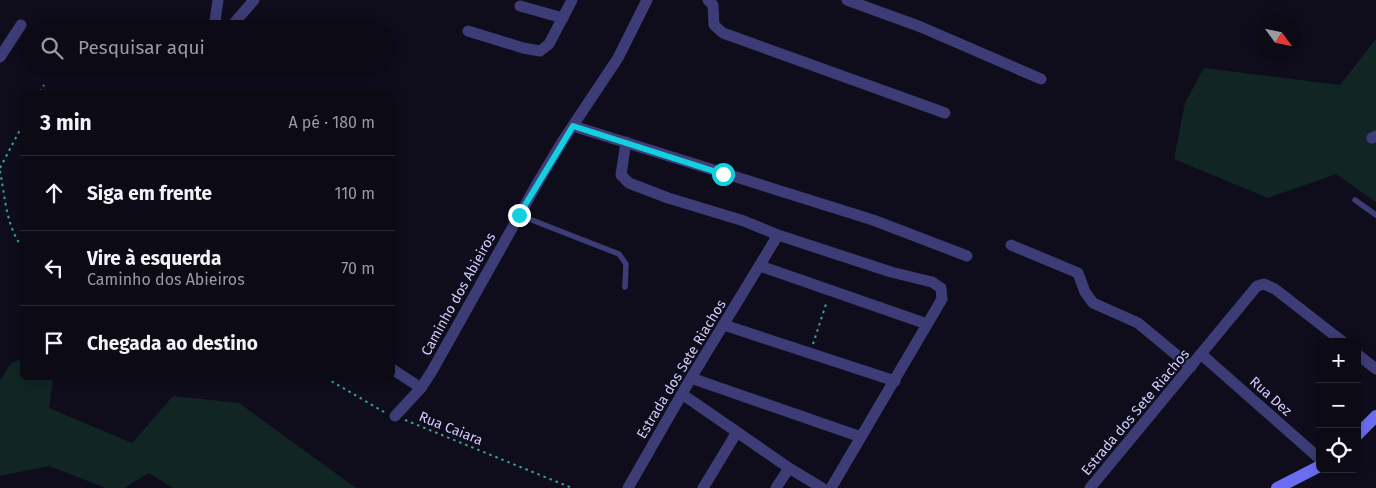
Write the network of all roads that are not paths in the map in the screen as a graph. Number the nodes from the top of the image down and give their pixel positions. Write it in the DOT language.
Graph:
graph roads {
  1 [pos="218,0"];
  2 [pos="254,0"];
  3 [pos="572,0"];
  4 [pos="648,0"];
  5 [pos="708,0"];
  6 [pos="847,0"];
  7 [pos="520,6"];
  8 [pos="563,18"];
  9 [pos="215,20"];
  10 [pos="237,20"];
  11 [pos="20,27"];
  12 [pos="468,31"];
  13 [pos="0,57"];
  14 [pos="1041,79"];
  15 [pos="946,113"];
  16 [pos="573,126"];
  17 [pos="626,142"];
  18 [pos="1355,200"];
  19 [pos="519,215"];
  20 [pos="1376,215"];
  21 [pos="778,236"];
  22 [pos="1011,245"];
  23 [pos="967,256"];
  24 [pos="760,266"];
  25 [pos="625,287"];
  26 [pos="928,324"];
  27 [pos="724,325"];
  28 [pos="1338,338"];
  29 [pos="1202,355"];
  30 [pos="1361,357"];
  31 [pos="1191,367"];
  32 [pos="1376,369"];
  33 [pos="395,371"];
  34 [pos="692,378"];
  35 [pos="895,381"];
  36 [pos="421,388"];
  37 [pos="682,394"];
  38 [pos="395,416"];
  39 [pos="1376,416"];
  40 [pos="1361,431"];
  41 [pos="737,432"];
  42 [pos="861,437"];
  43 [pos="1316,455"];
  44 [pos="789,468"];
  45 [pos="1316,468"];
  46 [pos="628,488"];
  47 [pos="703,488"];
  48 [pos="776,488"];
  49 [pos="822,488"];
  50 [pos="831,488"];
  51 [pos="1090,488"];
  52 [pos="1278,488"];
  1 -- 9 [label="street"];
  2 -- 10 [label="street"];
  3 -- 8 [label="street"];
  4 -- 16 [label="street, Caminho dos Abieiros"];
  5 -- 15 [label="street"];
  6 -- 14 [label="street"];
  7 -- 8 [label="street"];
  8 -- 12 [label="street"];
  11 -- 13 [label="street"];
  16 -- 17 [label="street"];
  16 -- 19 [label="street, Caminho dos Abieiros"];
  17 -- 21 [label="street"];
  17 -- 23 [label="street"];
  18 -- 20 [label="lane"];
  19 -- 25 [label="lane"];
  19 -- 36 [label="street, Caminho dos Abieiros"];
  21 -- 24 [label="street, Estrada dos Sete Riachos"];
  21 -- 26 [label="street"];
  22 -- 31 [label="street"];
  24 -- 26 [label="street"];
  24 -- 27 [label="street, Estrada dos Sete Riachos"];
  26 -- 35 [label="street"];
  27 -- 34 [label="street, Estrada dos Sete Riachos"];
  27 -- 35 [label="street"];
  28 -- 29 [label="street, Estrada dos Sete Riachos"];
  29 -- 31 [label="street, Estrada dos Sete Riachos"];
  29 -- 43 [label="street, Rua Dez"];
  30 -- 32 [label="street"];
  31 -- 51 [label="street, Estrada dos Sete Riachos"];
  33 -- 36 [label="street"];
  34 -- 37 [label="street, Estrada dos Sete Riachos"];
  34 -- 42 [label="street"];
  35 -- 42 [label="street"];
  36 -- 38 [label="street, Caminho dos Abieiros"];
  37 -- 41 [label="street"];
  37 -- 46 [label="street, Estrada dos Sete Riachos"];
  39 -- 40 [label="street"];
  41 -- 44 [label="street"];
  41 -- 47 [label="street"];
  42 -- 50 [label="street"];
  44 -- 48 [label="street"];
  44 -- 49 [label="street"];
  45 -- 52 [label="street"];
}
